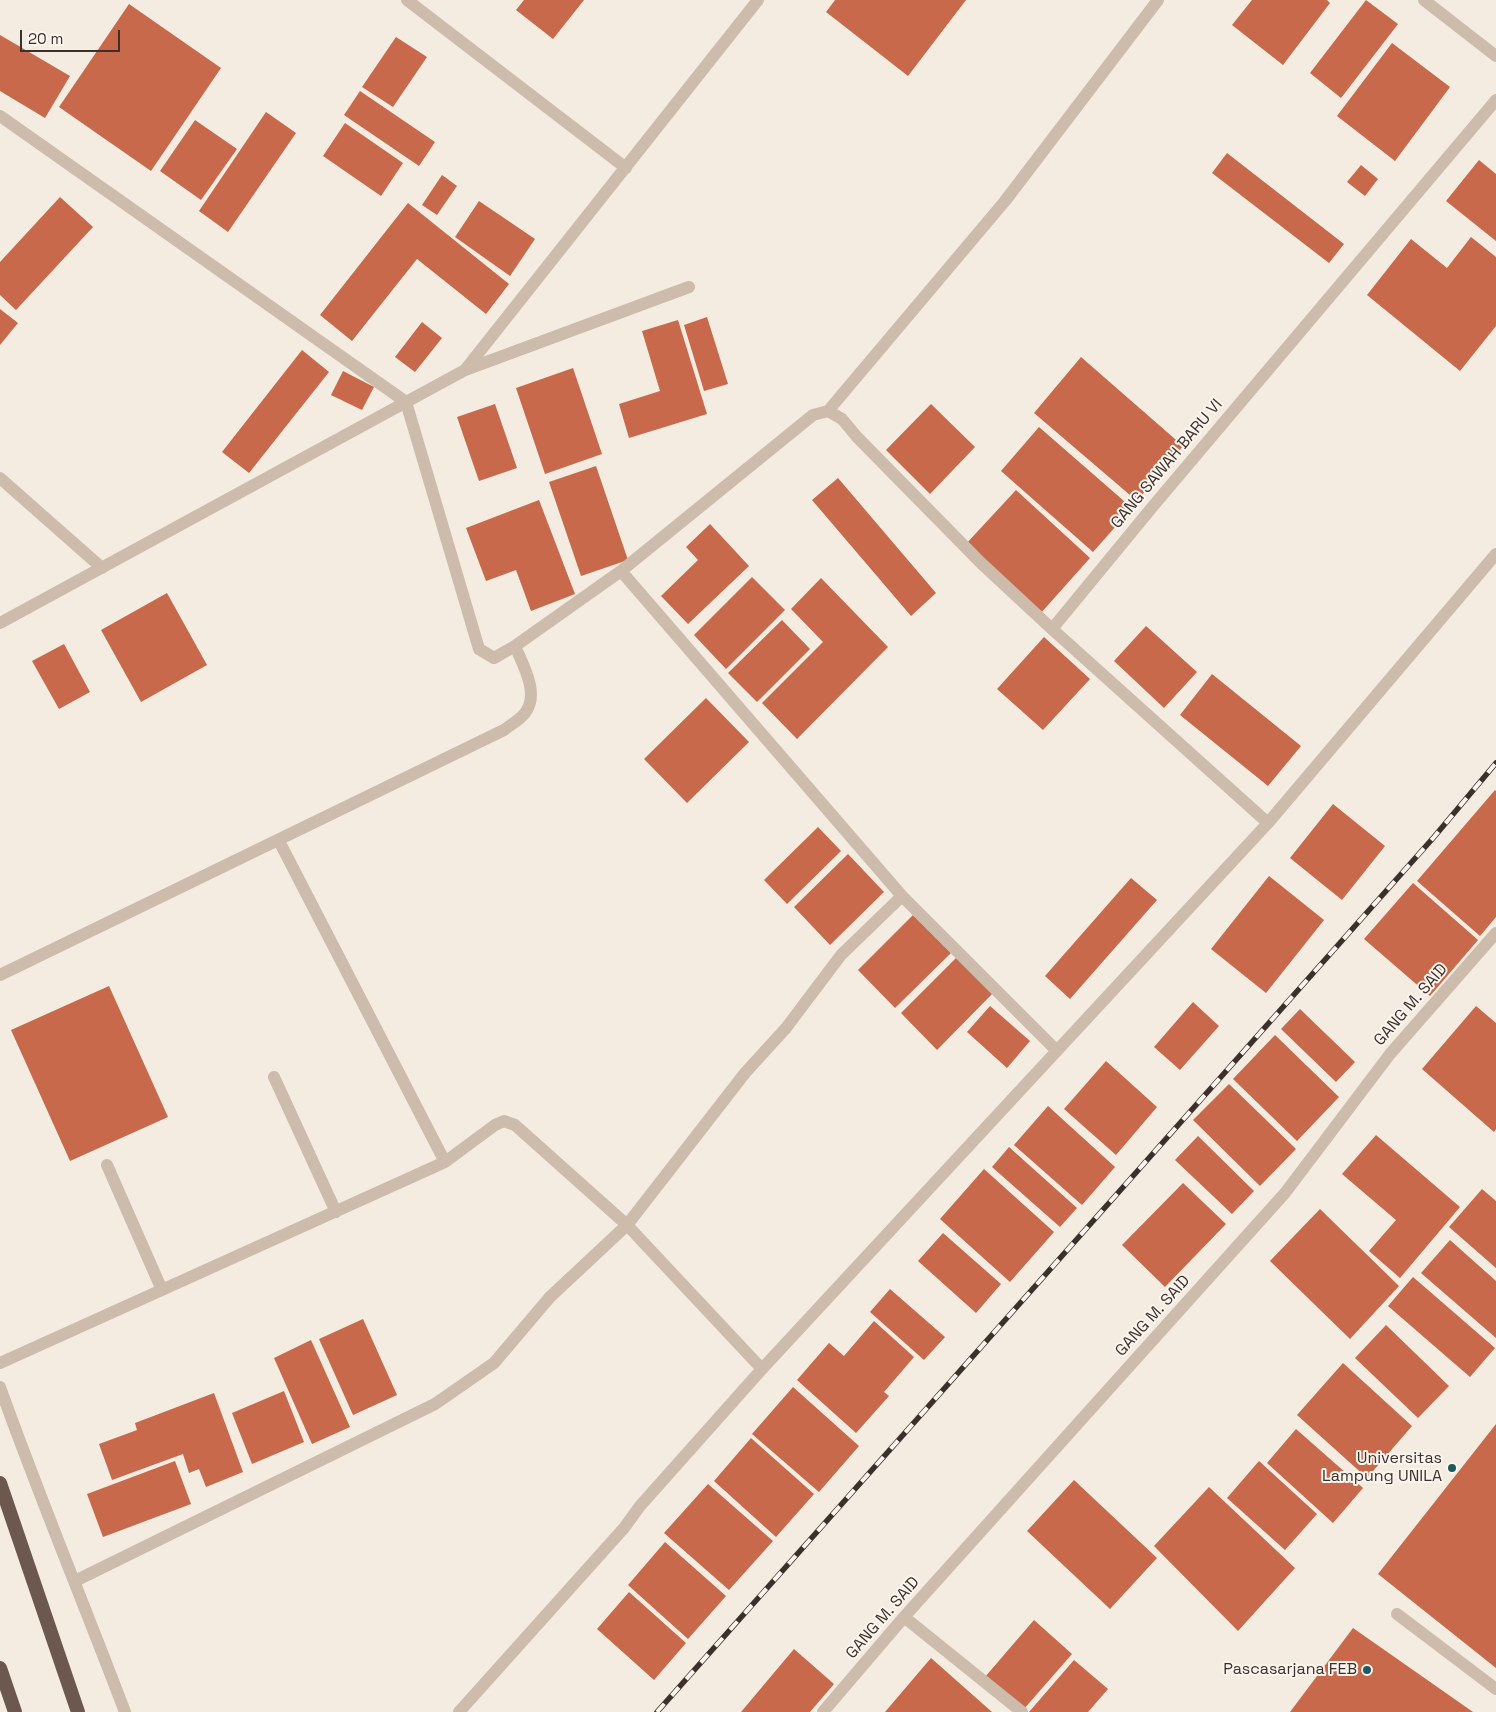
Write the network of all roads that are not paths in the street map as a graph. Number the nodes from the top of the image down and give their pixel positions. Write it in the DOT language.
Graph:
graph roads {
  1 [pos="407,0"];
  2 [pos="758,0"];
  3 [pos="1158,0"];
  4 [pos="1424,0"];
  5 [pos="1496,56"];
  6 [pos="1496,100"];
  7 [pos="0,116"];
  8 [pos="626,168"];
  9 [pos="690,287"];
  10 [pos="465,370"];
  11 [pos="406,402"];
  12 [pos="828,411"];
  13 [pos="0,478"];
  14 [pos="1496,554"];
  15 [pos="102,568"];
  16 [pos="621,571"];
  17 [pos="0,623"];
  18 [pos="1052,629"];
  19 [pos="515,646"];
  20 [pos="1268,823"];
  21 [pos="279,841"];
  22 [pos="902,896"];
  23 [pos="1496,932"];
  24 [pos="0,975"];
  25 [pos="1057,1051"];
  26 [pos="274,1077"];
  27 [pos="445,1162"];
  28 [pos="107,1165"];
  29 [pos="336,1212"];
  30 [pos="626,1225"];
  31 [pos="162,1290"];
  32 [pos="0,1364"];
  33 [pos="762,1369"];
  34 [pos="0,1387"];
  35 [pos="0,1483"];
  36 [pos="75,1581"];
  37 [pos="1397,1614"];
  38 [pos="904,1617"];
  39 [pos="0,1668"];
  40 [pos="1496,1689"];
  41 [pos="15,1712"];
  42 [pos="78,1712"];
  43 [pos="125,1712"];
  44 [pos="459,1712"];
  45 [pos="823,1712"];
  46 [pos="1022,1712"];
  1 -- 8 [label="street"];
  2 -- 8 [label="street"];
  3 -- 12 [label="street"];
  4 -- 5 [label="street"];
  6 -- 18 [label="street, GANG SAWAH BARU VI"];
  7 -- 11 [label="street"];
  8 -- 10 [label="street"];
  9 -- 10 [label="street"];
  10 -- 11 [label="street"];
  11 -- 15 [label="street"];
  11 -- 19 [label="street"];
  12 -- 16 [label="street"];
  12 -- 18 [label="street"];
  13 -- 15 [label="street"];
  14 -- 20 [label="street"];
  15 -- 17 [label="street"];
  16 -- 19 [label="street"];
  16 -- 22 [label="street"];
  18 -- 20 [label="street"];
  19 -- 21 [label="street"];
  20 -- 25 [label="street"];
  21 -- 24 [label="street"];
  21 -- 27 [label="street"];
  22 -- 25 [label="street"];
  22 -- 30 [label="street"];
  23 -- 38 [label="street, GANG M. SAID"];
  25 -- 33 [label="street"];
  26 -- 29 [label="street"];
  27 -- 29 [label="street"];
  27 -- 30 [label="street"];
  28 -- 31 [label="street"];
  29 -- 31 [label="street"];
  30 -- 33 [label="street"];
  30 -- 36 [label="street"];
  31 -- 32 [label="street"];
  33 -- 44 [label="street"];
  34 -- 36 [label="street"];
  35 -- 42 [label="highway"];
  36 -- 43 [label="street"];
  37 -- 40 [label="street"];
  38 -- 45 [label="street, GANG M. SAID"];
  38 -- 46 [label="street"];
  39 -- 41 [label="highway"];
}
